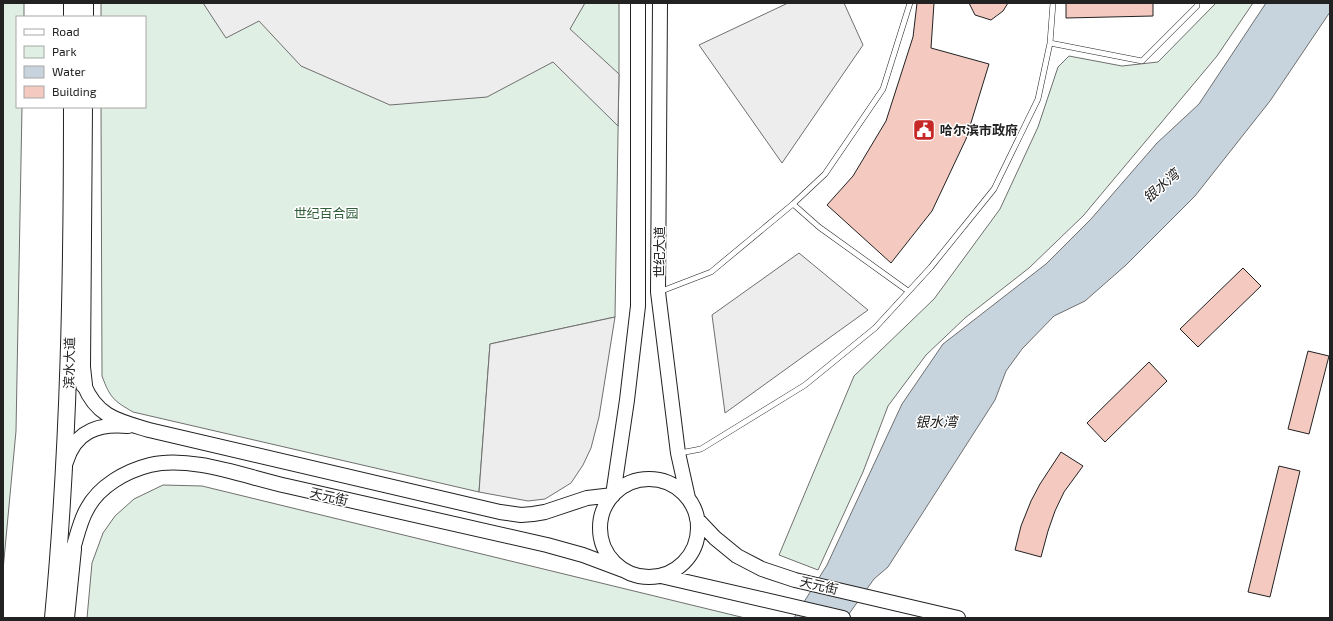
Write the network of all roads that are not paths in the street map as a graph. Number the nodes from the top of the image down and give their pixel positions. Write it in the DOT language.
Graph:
graph roads {
  1 [pos="72,3"];
  2 [pos="85,3"];
  3 [pos="638,3"];
  4 [pos="660,3"];
  5 [pos="910,3"];
  6 [pos="1053,3"];
  7 [pos="1197,3"];
  8 [pos="72,16"];
  9 [pos="85,16"];
  10 [pos="1050,43"];
  11 [pos="72,108"];
  12 [pos="84,108"];
  13 [pos="793,204"];
  14 [pos="908,291"];
  15 [pos="658,292"];
  16 [pos="84,385"];
  17 [pos="144,429"];
  18 [pos="678,454"];
  19 [pos="63,472"];
  20 [pos="613,495"];
  21 [pos="688,498"];
  22 [pos="697,519"];
  23 [pos="74,549"];
  24 [pos="623,570"];
  25 [pos="661,576"];
  26 [pos="53,618"];
  27 [pos="66,618"];
  28 [pos="843,618"];
  29 [pos="958,618"];
  1 -- 8 [label="main road"];
  2 -- 9 [label="main road"];
  3 -- 20 [label="main road, 世纪大道"];
  4 -- 15 [label="main road, 世纪大道"];
  5 -- 13 [label="lane"];
  6 -- 10 [label="lane"];
  7 -- 10 [label="lane"];
  10 -- 14 [label="lane"];
  11 -- 19 [label="main road, 滨水大道"];
  12 -- 16 [label="main road, 滨水大道"];
  13 -- 14 [label="lane"];
  13 -- 15 [label="lane"];
  14 -- 18 [label="lane"];
  15 -- 18 [label="main road, 世纪大道"];
  16 -- 17 [label="main road, 天元街"];
  17 -- 19 [label="main road"];
  17 -- 20 [label="main road, 天元街"];
  18 -- 21 [label="main road, 世纪大道"];
  19 -- 26 [label="main road, 滨水大道"];
  20 -- 21 [label="main road"];
  20 -- 24 [label="main road"];
  21 -- 22 [label="main road"];
  22 -- 25 [label="main road"];
  22 -- 29 [label="main road, 天元街"];
  23 -- 24 [label="main road, 天元街"];
  23 -- 27 [label="main road"];
  24 -- 25 [label="main road"];
  25 -- 28 [label="main road, 天元街"];
}
